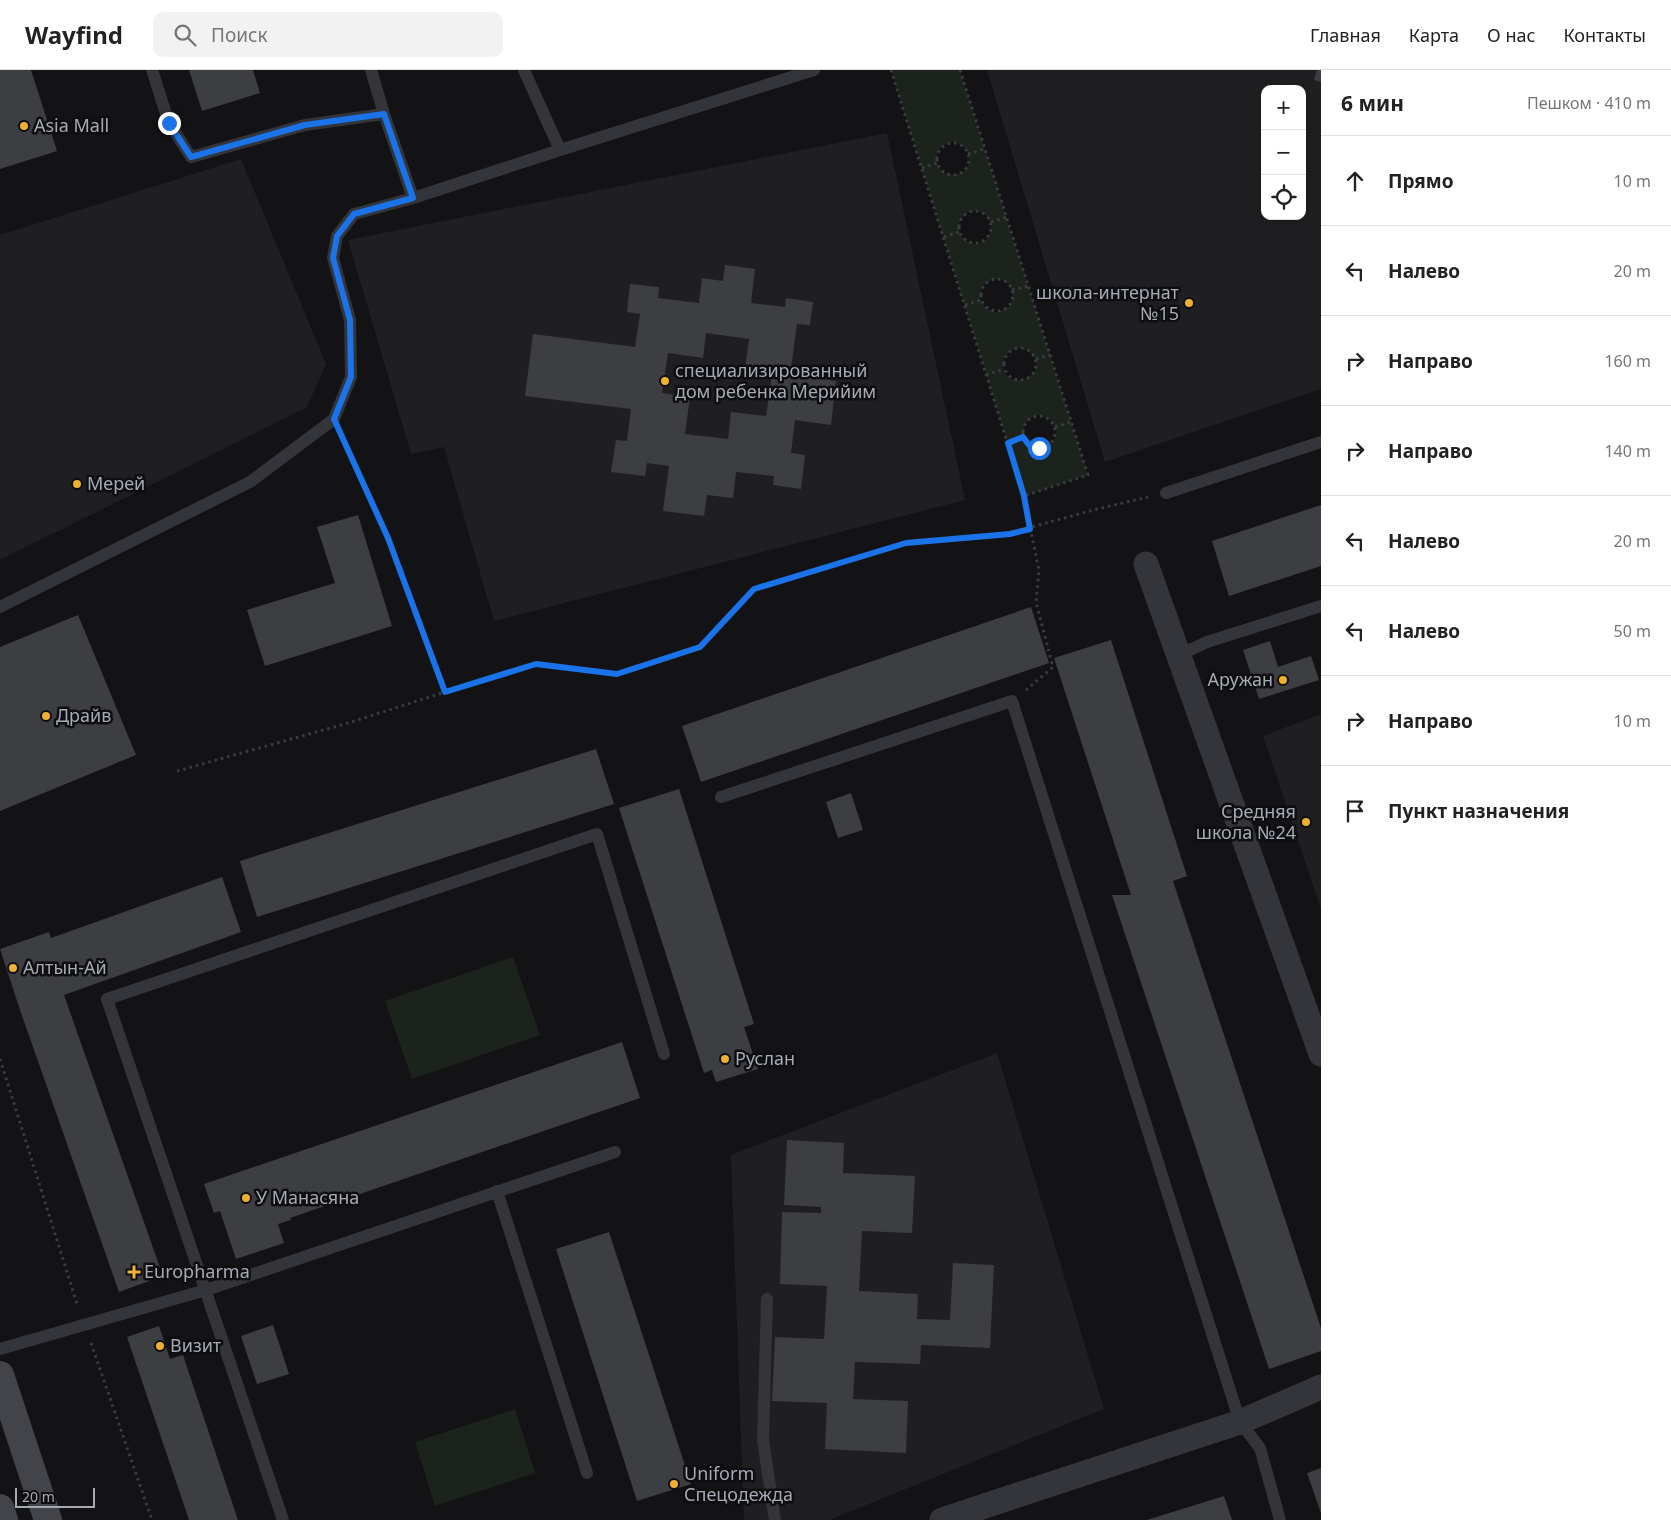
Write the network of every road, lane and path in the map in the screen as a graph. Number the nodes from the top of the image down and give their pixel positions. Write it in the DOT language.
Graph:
graph roads {
  1 [pos="152,70"];
  2 [pos="372,70"];
  3 [pos="524,70"];
  4 [pos="814,70"];
  5 [pos="891,70"];
  6 [pos="960,70"];
  7 [pos="384,114"];
  8 [pos="985,148"];
  9 [pos="560,150"];
  10 [pos="968,154"];
  11 [pos="937,163"];
  12 [pos="922,168"];
  13 [pos="413,198"];
  14 [pos="1007,217"];
  15 [pos="990,222"];
  16 [pos="959,232"];
  17 [pos="944,237"];
  18 [pos="1028,286"];
  19 [pos="1012,290"];
  20 [pos="981,300"];
  21 [pos="965,305"];
  22 [pos="1050,355"];
  23 [pos="1036,360"];
  24 [pos="1004,369"];
  25 [pos="986,375"];
  26 [pos="334,419"];
  27 [pos="1071,422"];
  28 [pos="1055,427"];
  29 [pos="1023,437"];
  30 [pos="1321,442"];
  31 [pos="1008,443"];
  32 [pos="1166,493"];
  33 [pos="1024,496"];
  34 [pos="1030,529"];
  35 [pos="1146,564"];
  36 [pos="1321,606"];
  37 [pos="0,607"];
  38 [pos="1178,655"];
  39 [pos="445,692"];
  40 [pos="1012,701"];
  41 [pos="177,771"];
  42 [pos="721,797"];
  43 [pos="664,1054"];
  44 [pos="1321,1054"];
  45 [pos="0,1059"];
  46 [pos="615,1152"];
  47 [pos="497,1191"];
  48 [pos="206,1290"];
  49 [pos="767,1299"];
  50 [pos="84,1325"];
  51 [pos="0,1349"];
  52 [pos="0,1375"];
  53 [pos="1321,1387"];
  54 [pos="1240,1422"];
  55 [pos="587,1473"];
  56 [pos="0,1508"];
  57 [pos="4,1520"];
  58 [pos="48,1520"];
  59 [pos="152,1520"];
  60 [pos="283,1520"];
  61 [pos="774,1520"];
  62 [pos="942,1520"];
  63 [pos="1280,1520"];
  1 -- 7 [label="lane"];
  2 -- 7 [label="lane"];
  3 -- 9 [label="lane"];
  4 -- 9 [label="lane"];
  5 -- 12 [label="path"];
  6 -- 8 [label="path"];
  7 -- 13 [label="lane"];
  8 -- 10 [label="path"];
  8 -- 14 [label="path"];
  9 -- 13 [label="lane"];
  10 -- 11 [label="path"];
  10 -- 11 [label="path"];
  11 -- 12 [label="path"];
  12 -- 17 [label="path"];
  13 -- 26 [label="lane"];
  14 -- 15 [label="path"];
  14 -- 18 [label="path"];
  15 -- 16 [label="path"];
  15 -- 16 [label="path"];
  16 -- 17 [label="path"];
  17 -- 21 [label="path"];
  18 -- 19 [label="path"];
  18 -- 22 [label="path"];
  19 -- 20 [label="path"];
  19 -- 20 [label="path"];
  20 -- 21 [label="path"];
  21 -- 25 [label="path"];
  22 -- 23 [label="path"];
  22 -- 27 [label="path"];
  23 -- 24 [label="path"];
  23 -- 24 [label="path"];
  24 -- 25 [label="path"];
  25 -- 31 [label="path"];
  26 -- 37 [label="lane"];
  26 -- 39 [label="path"];
  27 -- 28 [label="path"];
  27 -- 33 [label="path"];
  28 -- 29 [label="path"];
  28 -- 29 [label="path"];
  29 -- 31 [label="path"];
  30 -- 32 [label="lane"];
  31 -- 33 [label="path"];
  32 -- 34 [label="path"];
  33 -- 34 [label="path"];
  34 -- 39 [label="path"];
  34 -- 40 [label="path"];
  35 -- 38 [label="street"];
  36 -- 38 [label="lane"];
  38 -- 44 [label="street"];
  39 -- 41 [label="path"];
  40 -- 42 [label="lane"];
  40 -- 54 [label="lane"];
  43 -- 48 [label="lane"];
  45 -- 50 [label="path"];
  46 -- 47 [label="lane"];
  47 -- 48 [label="lane"];
  47 -- 55 [label="lane"];
  48 -- 50 [label="lane"];
  48 -- 60 [label="lane"];
  49 -- 61 [label="lane"];
  50 -- 51 [label="lane"];
  50 -- 59 [label="path"];
  52 -- 58 [label="main road"];
  53 -- 54 [label="street"];
  54 -- 62 [label="street"];
  54 -- 63 [label="lane"];
  56 -- 57 [label="main road"];
}
